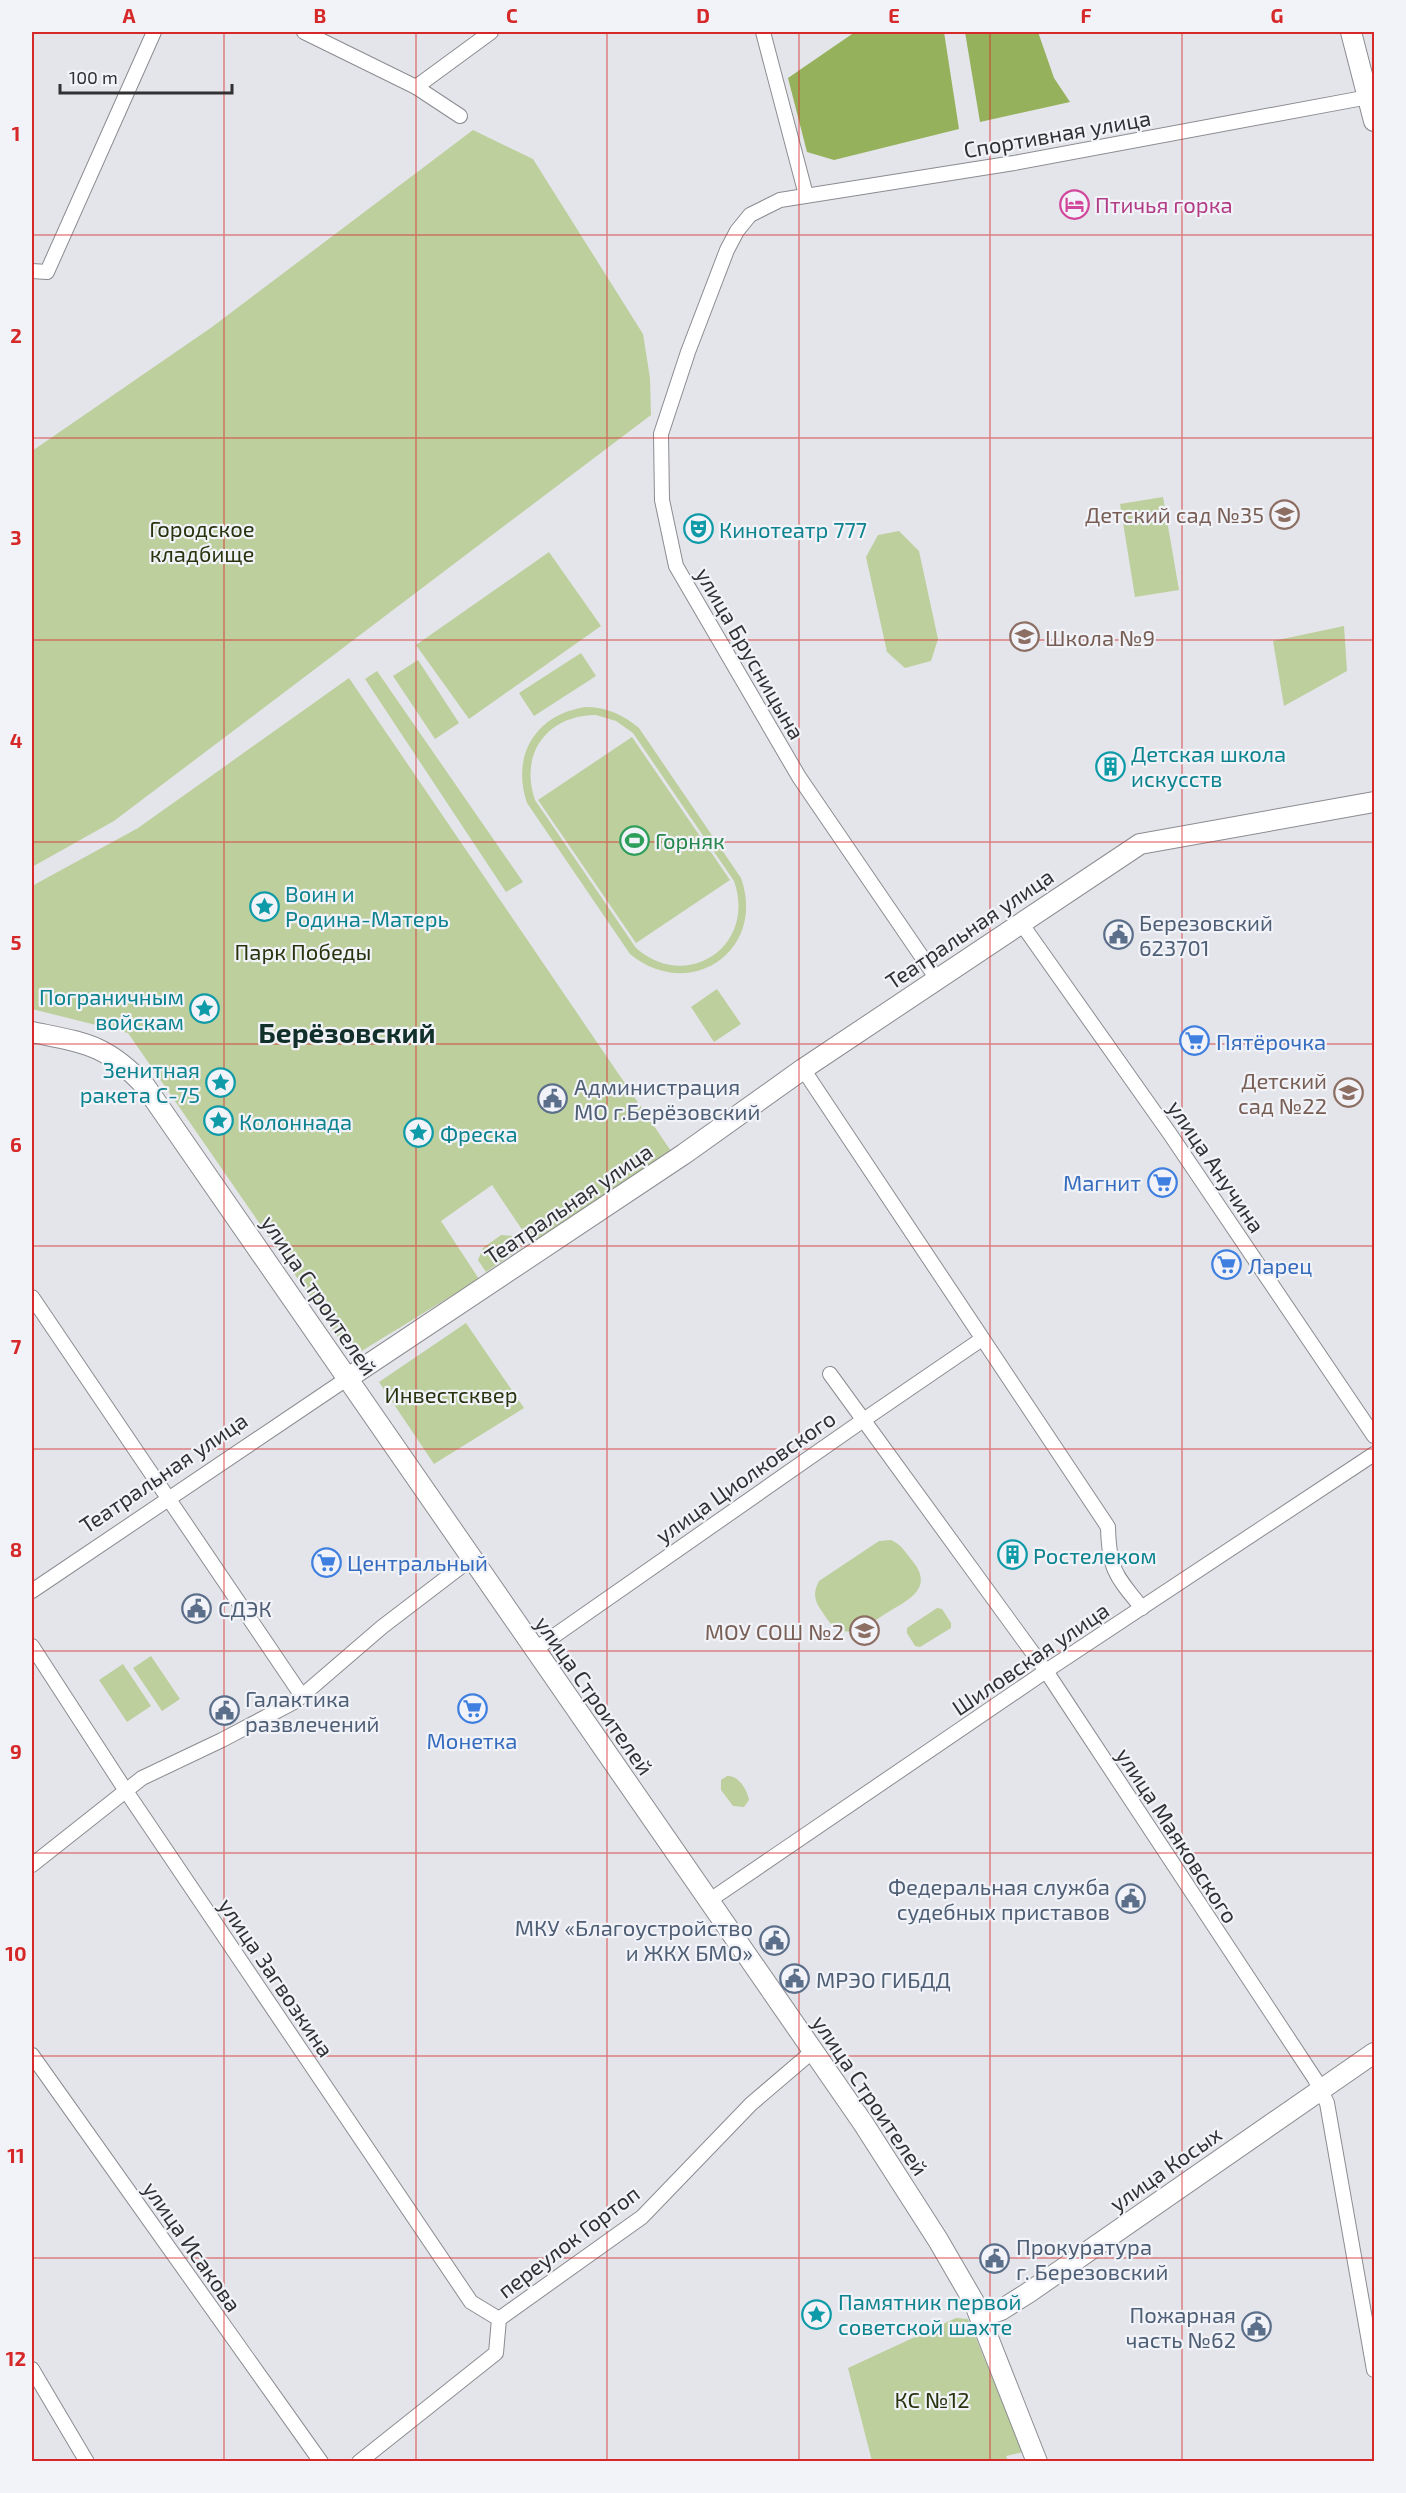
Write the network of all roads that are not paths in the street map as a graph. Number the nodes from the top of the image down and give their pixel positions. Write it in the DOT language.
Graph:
graph roads {
  1 [pos="154,32"];
  2 [pos="304,32"];
  3 [pos="491,32"];
  4 [pos="763,32"];
  5 [pos="1351,32"];
  6 [pos="416,87"];
  7 [pos="1371,97"];
  8 [pos="460,116"];
  9 [pos="1374,121"];
  10 [pos="806,195"];
  11 [pos="750,215"];
  12 [pos="32,271"];
  13 [pos="1374,802"];
  14 [pos="1021,922"];
  15 [pos="937,979"];
  16 [pos="32,1032"];
  17 [pos="803,1069"];
  18 [pos="32,1297"];
  19 [pos="982,1339"];
  20 [pos="830,1374"];
  21 [pos="348,1378"];
  22 [pos="862,1420"];
  23 [pos="1374,1436"];
  24 [pos="1374,1454"];
  25 [pos="168,1498"];
  26 [pos="471,1559"];
  27 [pos="32,1591"];
  28 [pos="1142,1608"];
  29 [pos="32,1646"];
  30 [pos="534,1650"];
  31 [pos="1046,1671"];
  32 [pos="302,1696"];
  33 [pos="126,1791"];
  34 [pos="32,1865"];
  35 [pos="710,1900"];
  36 [pos="813,2051"];
  37 [pos="1374,2053"];
  38 [pos="32,2055"];
  39 [pos="1321,2090"];
  40 [pos="980,2317"];
  41 [pos="499,2319"];
  42 [pos="32,2369"];
  43 [pos="1374,2370"];
  44 [pos="87,2462"];
  45 [pos="321,2462"];
  46 [pos="359,2462"];
  47 [pos="1037,2462"];
  1 -- 12 [label="street"];
  2 -- 6 [label="street"];
  3 -- 6 [label="street"];
  4 -- 10 [label="street"];
  5 -- 7 [label="main road"];
  6 -- 8 [label="street"];
  7 -- 9 [label="main road"];
  7 -- 10 [label="street, Спортивная улица"];
  10 -- 11 [label="street, Спортивная улица"];
  11 -- 15 [label="street, улица Брусницына"];
  13 -- 14 [label="main road, Театральная улица"];
  14 -- 15 [label="main road, Театральная улица"];
  14 -- 23 [label="street, улица Анучина"];
  15 -- 17 [label="main road, Театральная улица"];
  16 -- 21 [label="main road, улица Строителей"];
  17 -- 19 [label="street"];
  17 -- 21 [label="main road, Театральная улица"];
  18 -- 25 [label="street"];
  19 -- 22 [label="street, улица Циолковского"];
  19 -- 28 [label="street"];
  20 -- 22 [label="street, улица Маяковского"];
  21 -- 25 [label="street, Театральная улица"];
  21 -- 26 [label="main road, улица Строителей"];
  22 -- 30 [label="street, улица Циолковского"];
  22 -- 31 [label="street, улица Маяковского"];
  24 -- 28 [label="street, Шиловская улица"];
  25 -- 27 [label="street, Театральная улица"];
  25 -- 32 [label="street"];
  26 -- 30 [label="main road, улица Строителей"];
  26 -- 32 [label="street"];
  28 -- 31 [label="street, Шиловская улица"];
  29 -- 33 [label="street, улица Загвозкина"];
  30 -- 35 [label="main road, улица Строителей"];
  31 -- 35 [label="street, Шиловская улица"];
  31 -- 39 [label="street, улица Маяковского"];
  32 -- 33 [label="street"];
  33 -- 34 [label="street"];
  33 -- 41 [label="street, улица Загвозкина"];
  35 -- 36 [label="main road, улица Строителей"];
  36 -- 40 [label="main road, улица Строителей"];
  36 -- 41 [label="street, переулок Гортоп"];
  37 -- 39 [label="main road, улица Косых"];
  38 -- 45 [label="street, улица Исакова"];
  39 -- 40 [label="main road, улица Косых"];
  39 -- 43 [label="street, улица Маяковского"];
  40 -- 47 [label="main road, улица Строителей"];
  41 -- 46 [label="street, переулок Гортоп"];
  42 -- 44 [label="street"];
}
